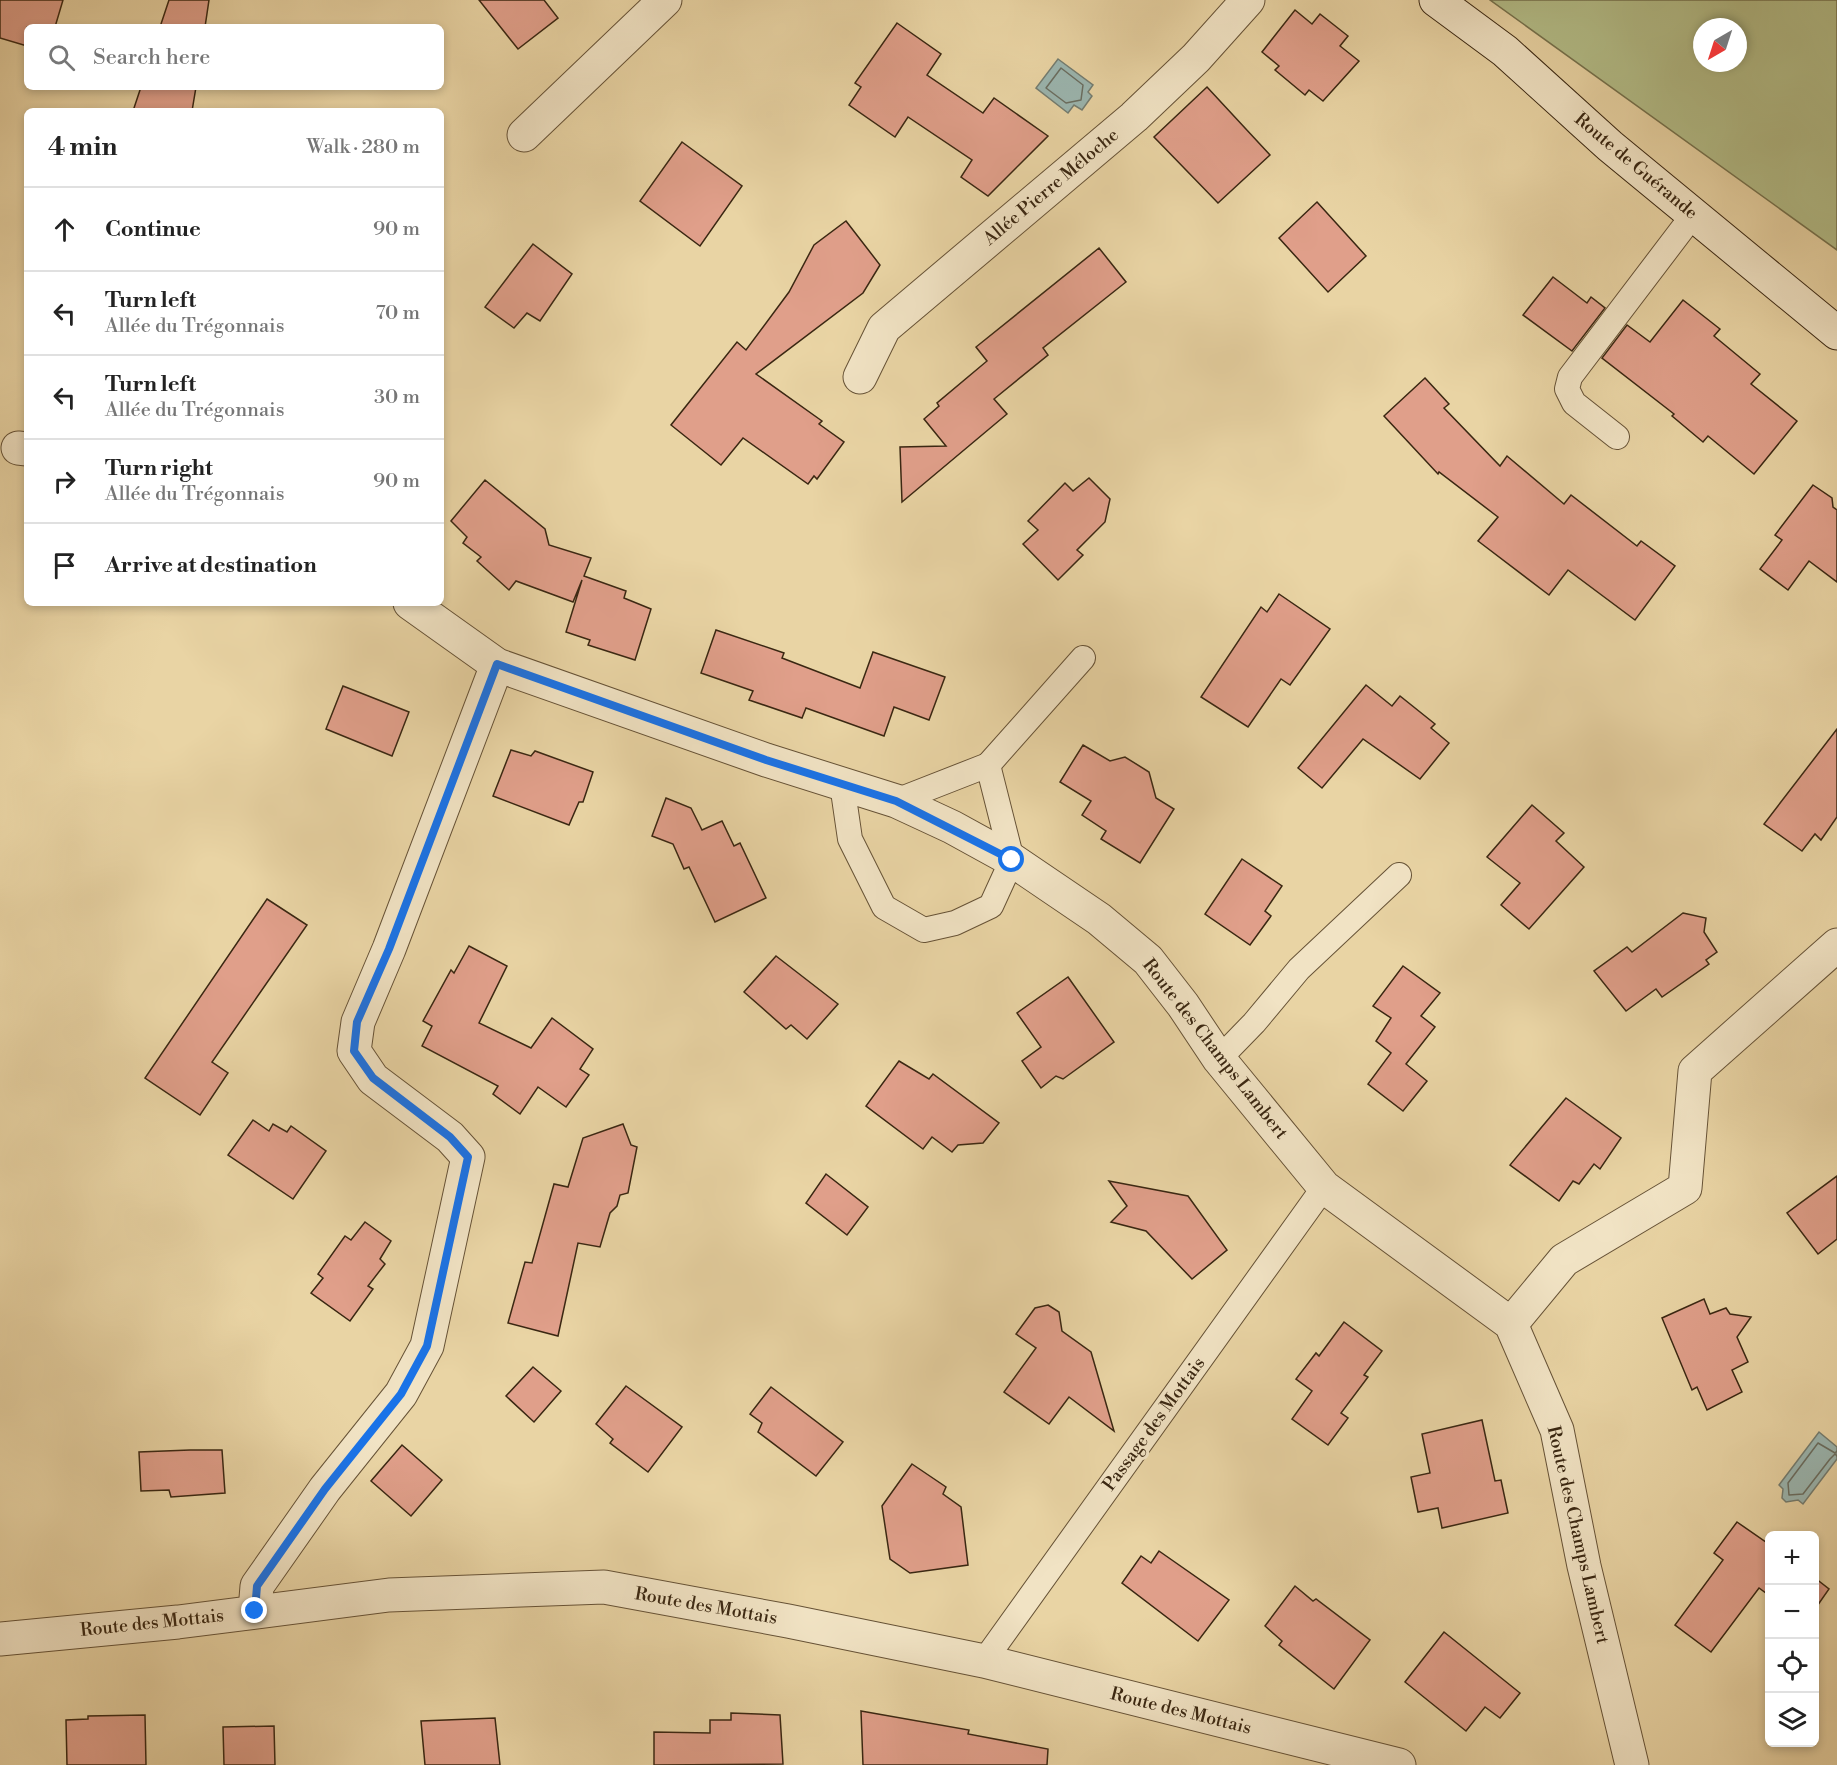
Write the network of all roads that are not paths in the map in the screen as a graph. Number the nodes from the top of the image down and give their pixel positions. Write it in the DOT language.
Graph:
graph roads {
  1 [pos="665,0"];
  2 [pos="1248,0"];
  3 [pos="1436,0"];
  4 [pos="524,135"];
  5 [pos="1693,215"];
  6 [pos="1837,333"];
  7 [pos="860,377"];
  8 [pos="1617,437"];
  9 [pos="414,606"];
  10 [pos="1083,658"];
  11 [pos="497,664"];
  12 [pos="988,765"];
  13 [pos="842,784"];
  14 [pos="896,801"];
  15 [pos="1012,860"];
  16 [pos="1399,875"];
  17 [pos="1837,945"];
  18 [pos="1219,1059"];
  19 [pos="1324,1187"];
  20 [pos="1510,1324"];
  21 [pos="255,1611"];
  22 [pos="0,1639"];
  23 [pos="984,1662"];
  24 [pos="1399,1765"];
  25 [pos="1632,1765"];
  1 -- 4 [label="street"];
  2 -- 7 [label="street, Allée Pierre Méloche"];
  3 -- 5 [label="street, Route de Guérande"];
  5 -- 6 [label="street, Route de Guérande"];
  5 -- 8 [label="lane"];
  9 -- 11 [label="street, Route des Champs Lambert"];
  10 -- 12 [label="lane"];
  11 -- 13 [label="street, Route des Champs Lambert"];
  11 -- 21 [label="street"];
  12 -- 14 [label="lane"];
  12 -- 15 [label="lane"];
  13 -- 14 [label="street, Route des Champs Lambert"];
  13 -- 15 [label="lane"];
  14 -- 15 [label="street, Route des Champs Lambert"];
  15 -- 18 [label="street, Route des Champs Lambert"];
  16 -- 18 [label="lane"];
  17 -- 20 [label="street"];
  18 -- 19 [label="street, Route des Champs Lambert"];
  19 -- 20 [label="street, Route des Champs Lambert"];
  19 -- 23 [label="lane, Passage des Mottais"];
  20 -- 25 [label="street, Route des Champs Lambert"];
  21 -- 22 [label="street, Route des Mottais"];
  21 -- 23 [label="street, Route des Mottais"];
  23 -- 24 [label="street, Route des Mottais"];
}
